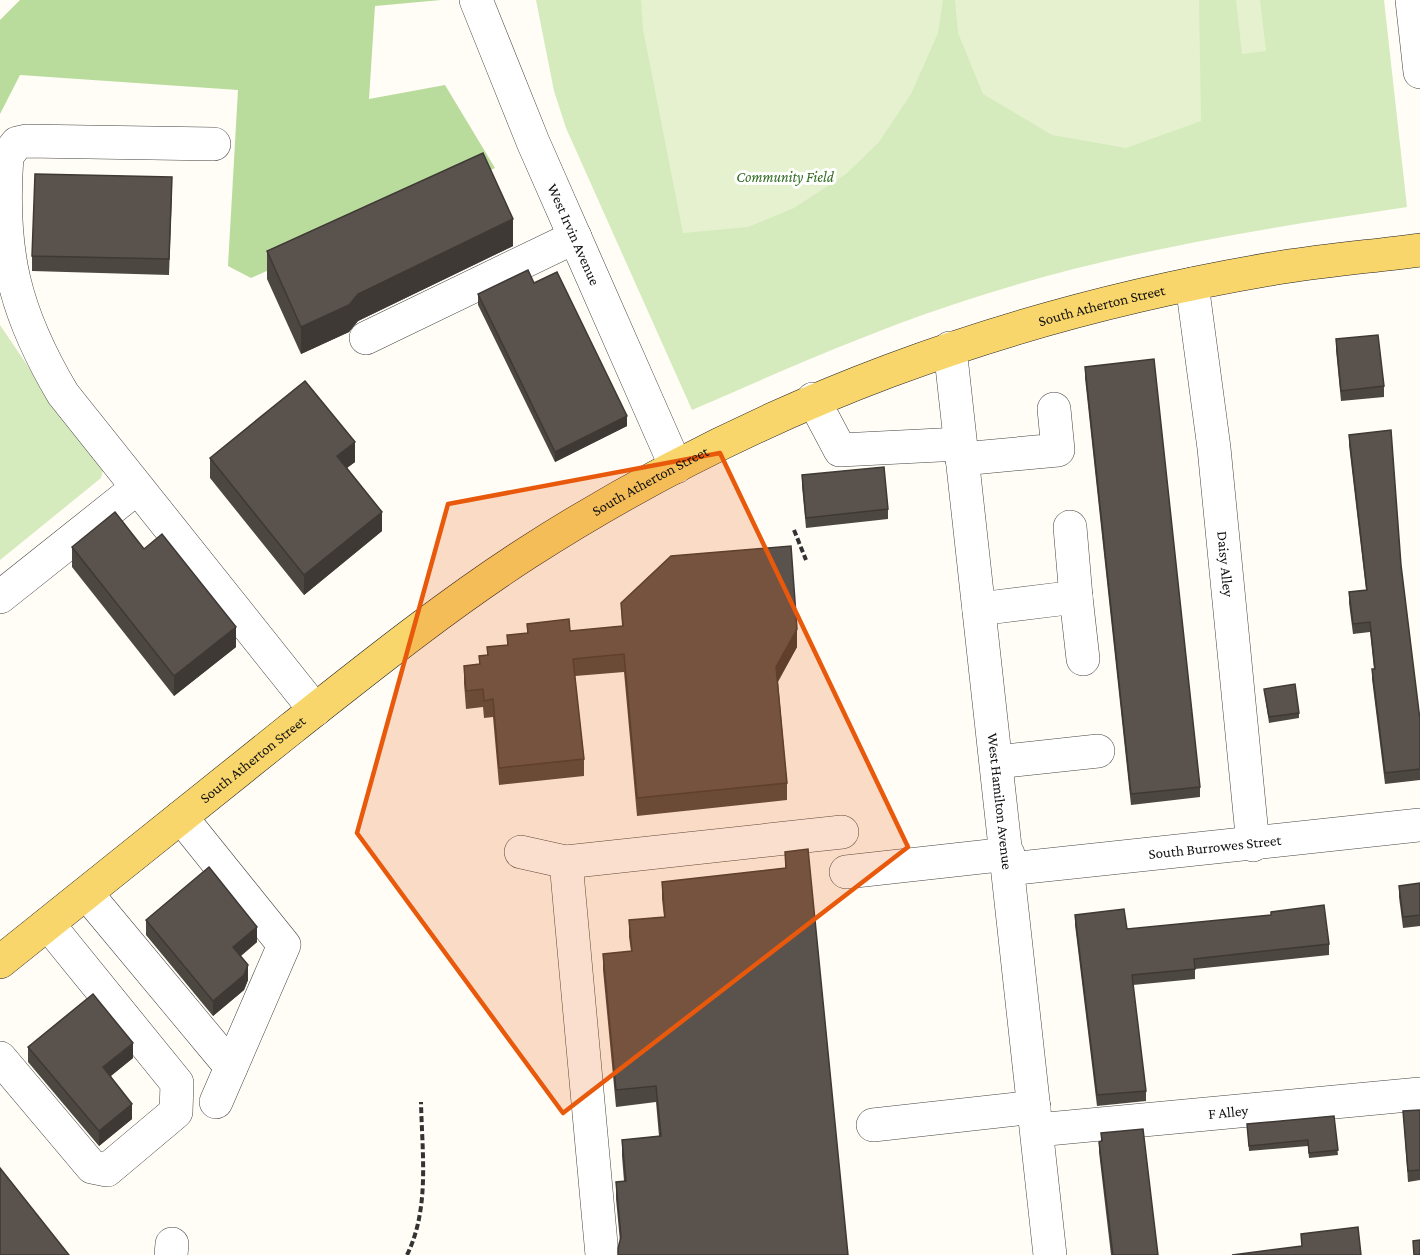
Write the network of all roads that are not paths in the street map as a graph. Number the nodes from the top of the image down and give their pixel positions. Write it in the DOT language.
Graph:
graph roads {
  1 [pos="476,0"];
  2 [pos="1412,0"];
  3 [pos="1420,72"];
  4 [pos="214,144"];
  5 [pos="575,237"];
  6 [pos="1420,250"];
  7 [pos="1192,284"];
  8 [pos="366,338"];
  9 [pos="950,348"];
  10 [pos="813,399"];
  11 [pos="1054,409"];
  12 [pos="961,452"];
  13 [pos="676,466"];
  14 [pos="137,488"];
  15 [pos="1070,527"];
  16 [pos="0,597"];
  17 [pos="1076,597"];
  18 [pos="979,609"];
  19 [pos="1083,659"];
  20 [pos="315,710"];
  21 [pos="1098,751"];
  22 [pos="997,762"];
  23 [pos="181,817"];
  24 [pos="1420,825"];
  25 [pos="842,832"];
  26 [pos="1253,845"];
  27 [pos="521,852"];
  28 [pos="566,861"];
  29 [pos="1009,861"];
  30 [pos="846,872"];
  31 [pos="87,894"];
  32 [pos="48,924"];
  33 [pos="0,962"];
  34 [pos="0,1058"];
  35 [pos="231,1067"];
  36 [pos="1420,1094"];
  37 [pos="216,1102"];
  38 [pos="1036,1119"];
  39 [pos="873,1125"];
  40 [pos="602,1255"];
  41 [pos="1050,1255"];
  1 -- 5 [label="street, West Irvin Avenue"];
  2 -- 3 [label="street"];
  4 -- 14 [label="street"];
  5 -- 8 [label="street"];
  5 -- 13 [label="street, West Irvin Avenue"];
  6 -- 7 [label="main road, South Atherton Street"];
  7 -- 9 [label="main road, South Atherton Street"];
  7 -- 26 [label="street, Daisy Alley"];
  9 -- 10 [label="main road, South Atherton Street"];
  9 -- 12 [label="street, West Hamilton Avenue"];
  10 -- 12 [label="street"];
  10 -- 13 [label="main road, South Atherton Street"];
  11 -- 12 [label="street"];
  12 -- 18 [label="street, West Hamilton Avenue"];
  13 -- 20 [label="main road, South Atherton Street"];
  14 -- 16 [label="street"];
  14 -- 20 [label="street"];
  15 -- 17 [label="street"];
  17 -- 18 [label="street"];
  17 -- 19 [label="street"];
  18 -- 22 [label="street, West Hamilton Avenue"];
  20 -- 23 [label="main road, South Atherton Street"];
  21 -- 22 [label="street"];
  22 -- 29 [label="street, West Hamilton Avenue"];
  23 -- 31 [label="main road, South Atherton Street"];
  23 -- 35 [label="street"];
  24 -- 26 [label="street, South Burrowes Street"];
  25 -- 28 [label="street"];
  26 -- 29 [label="street, South Burrowes Street"];
  27 -- 28 [label="street"];
  28 -- 40 [label="street"];
  29 -- 30 [label="street, South Burrowes Street"];
  29 -- 38 [label="street, West Hamilton Avenue"];
  31 -- 32 [label="main road, South Atherton Street"];
  31 -- 35 [label="street"];
  32 -- 33 [label="main road, South Atherton Street"];
  32 -- 34 [label="street"];
  35 -- 37 [label="street"];
  36 -- 38 [label="street, F Alley"];
  38 -- 39 [label="street, F Alley"];
  38 -- 41 [label="street, West Hamilton Avenue"];
}
